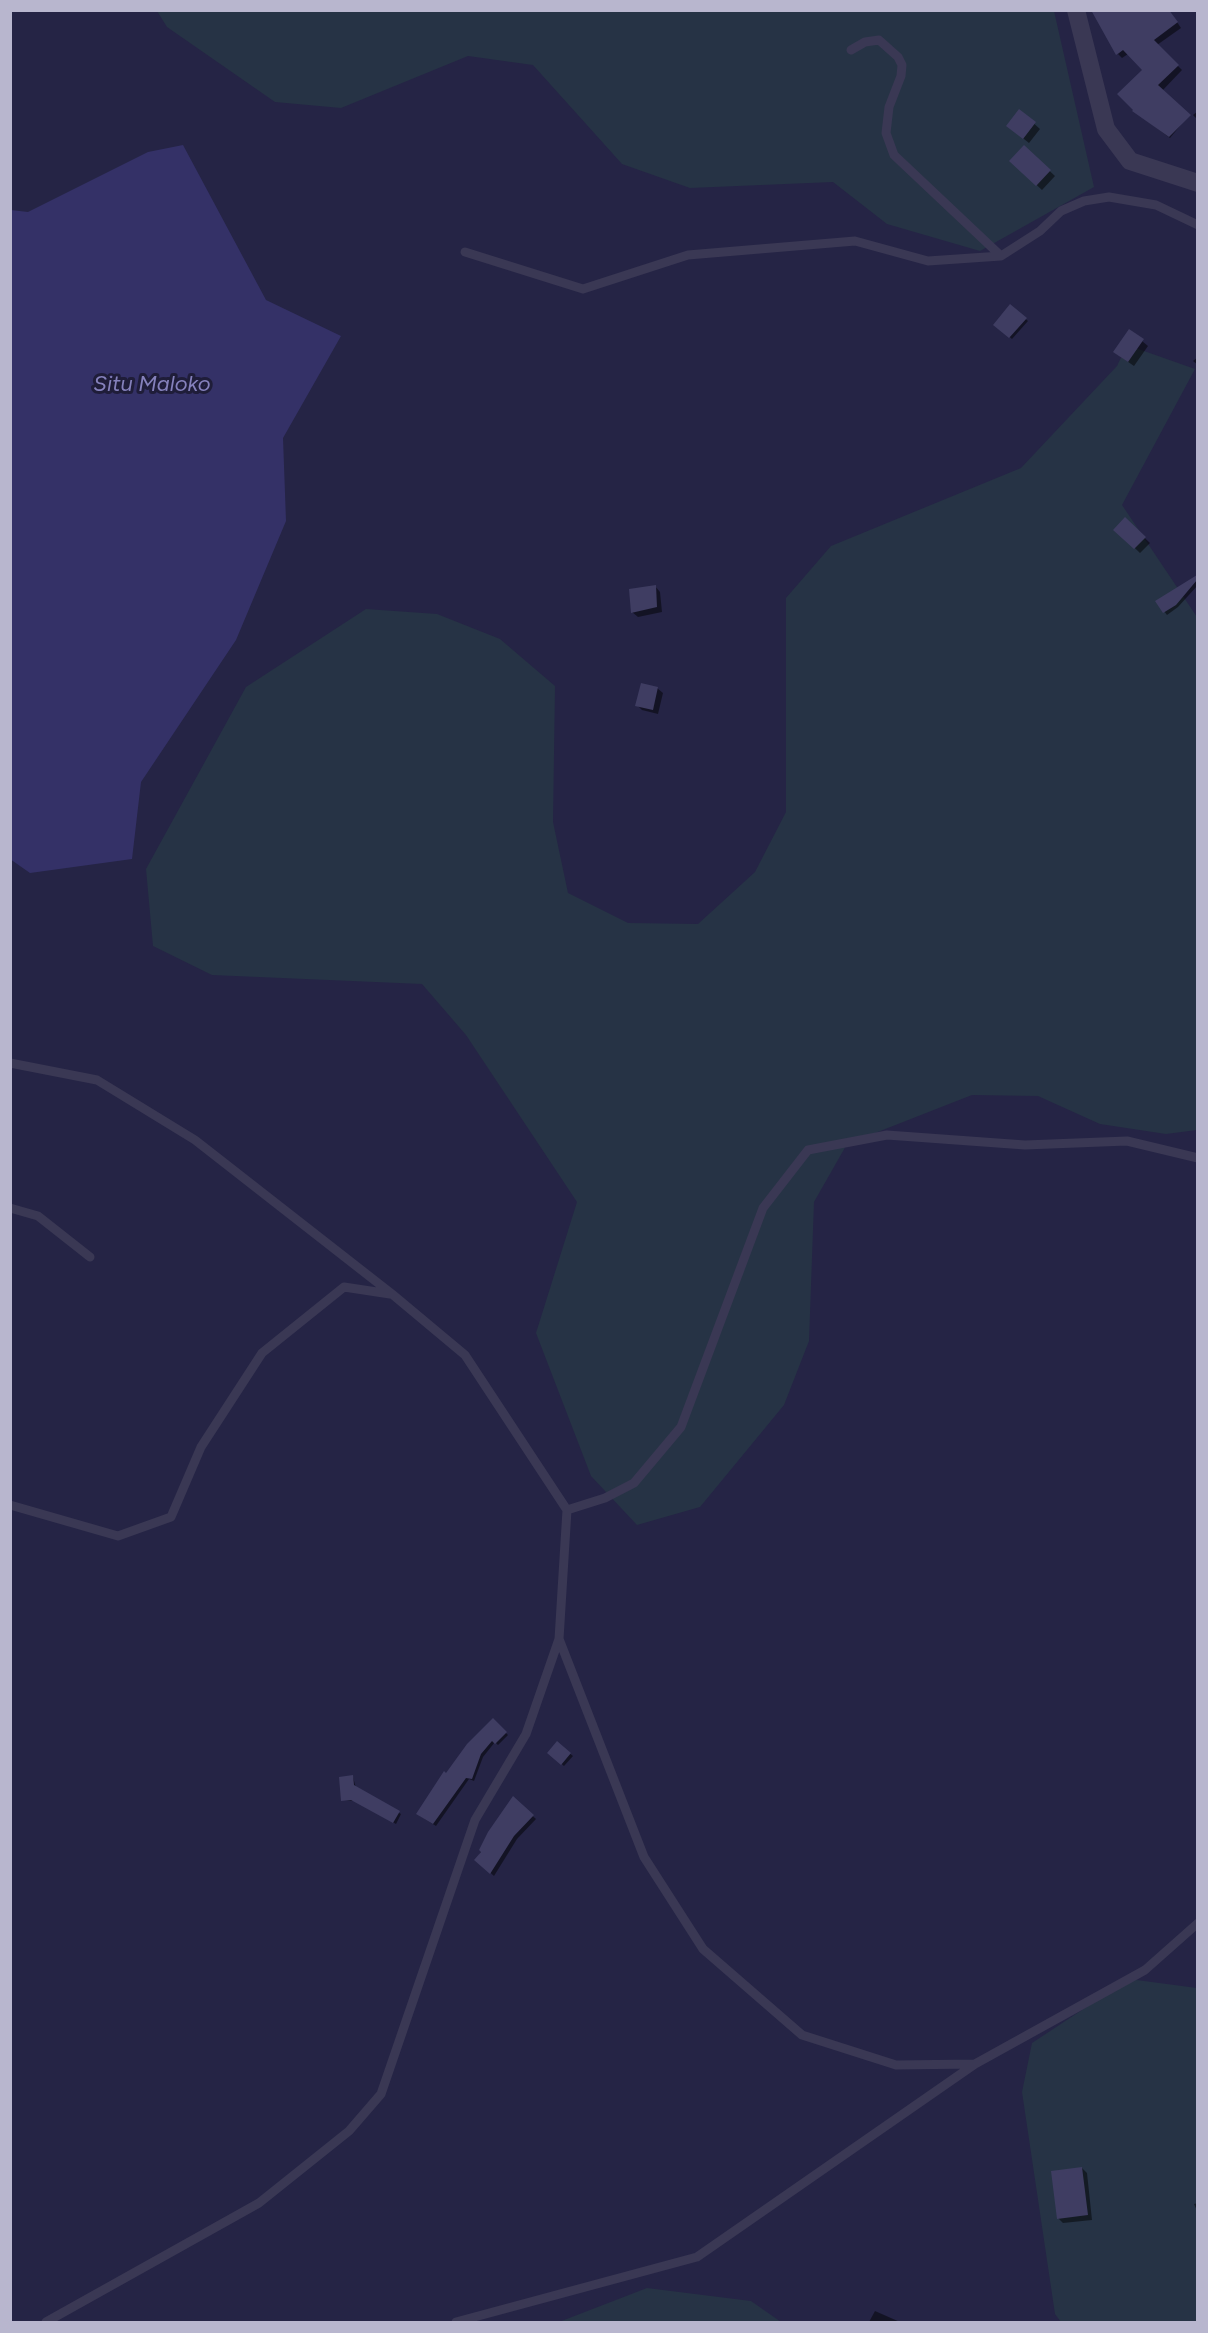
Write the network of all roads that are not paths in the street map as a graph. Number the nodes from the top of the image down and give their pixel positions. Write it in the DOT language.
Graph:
graph roads {
  1 [pos="1076,10"];
  2 [pos="852,50"];
  3 [pos="1197,183"];
  4 [pos="1197,225"];
  5 [pos="465,252"];
  6 [pos="1001,256"];
  7 [pos="10,1063"];
  8 [pos="1197,1158"];
  9 [pos="10,1208"];
  10 [pos="90,1257"];
  11 [pos="393,1294"];
  12 [pos="10,1505"];
  13 [pos="567,1510"];
  14 [pos="560,1639"];
  15 [pos="1197,1923"];
  16 [pos="975,2064"];
  17 [pos="46,2322"];
  18 [pos="456,2322"];
  1 -- 3 [label="street"];
  2 -- 6 [label="lane"];
  4 -- 6 [label="lane"];
  5 -- 6 [label="lane"];
  7 -- 11 [label="lane"];
  8 -- 13 [label="lane"];
  9 -- 10 [label="lane"];
  11 -- 12 [label="lane"];
  11 -- 13 [label="lane"];
  13 -- 14 [label="lane"];
  14 -- 16 [label="lane"];
  14 -- 17 [label="lane"];
  15 -- 16 [label="lane"];
  16 -- 18 [label="lane"];
}
